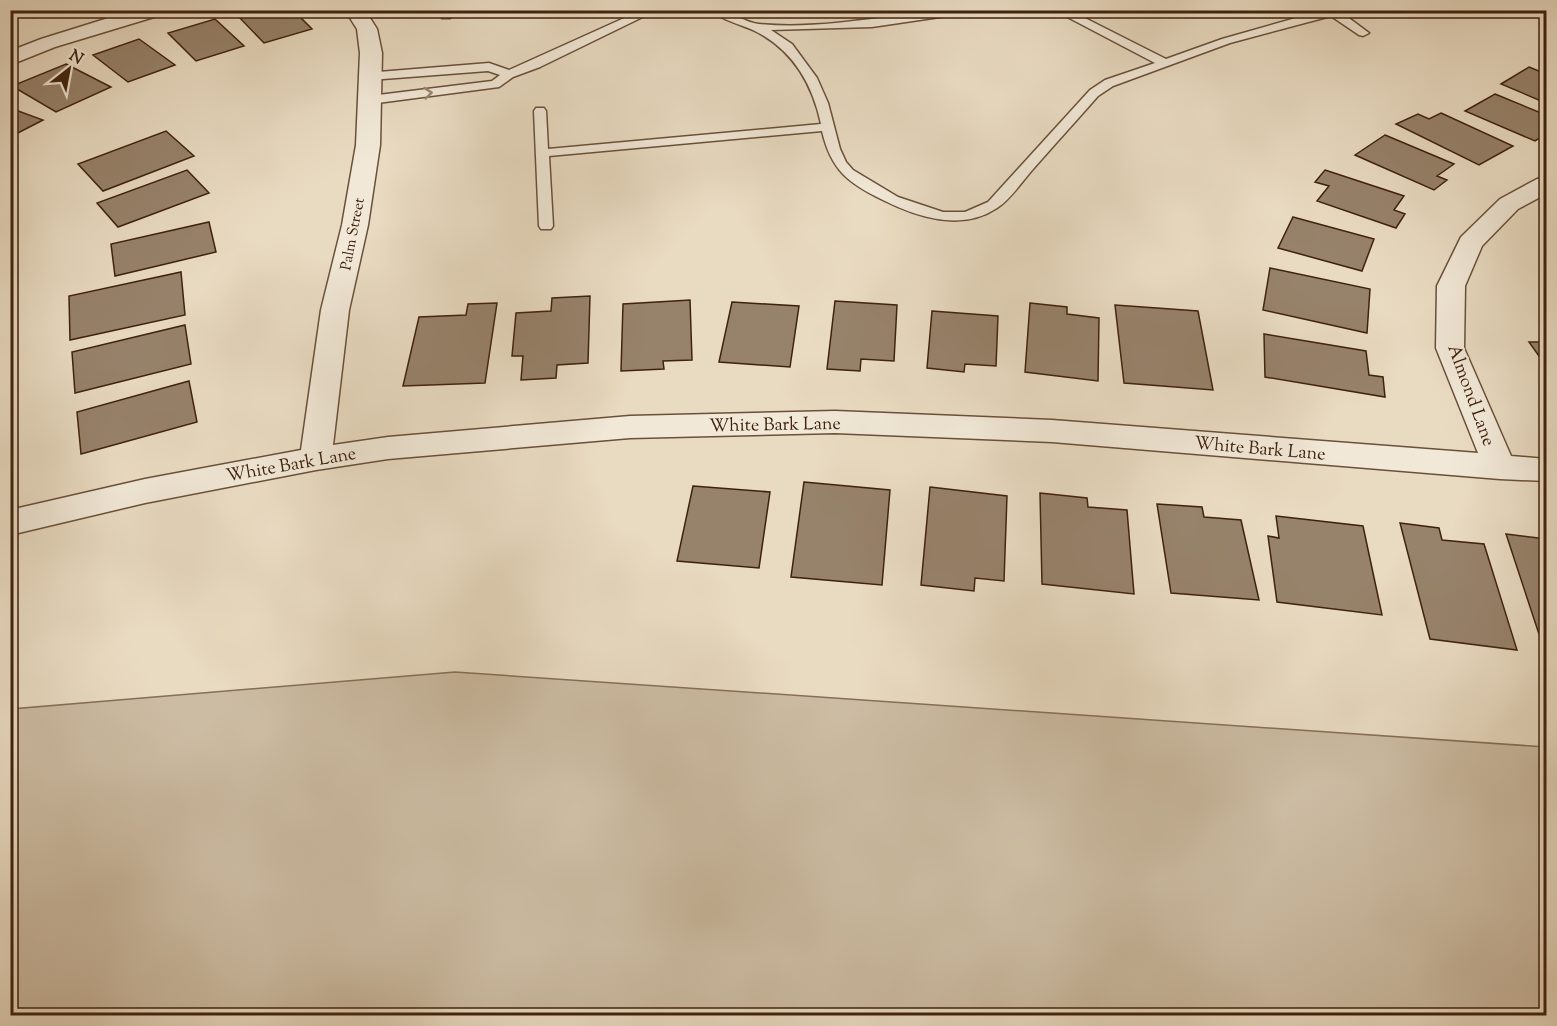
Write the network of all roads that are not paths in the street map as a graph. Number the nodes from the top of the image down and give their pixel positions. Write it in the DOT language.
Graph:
graph roads {
  1 [pos="157,10"];
  2 [pos="355,10"];
  3 [pos="460,10"];
  4 [pos="652,10"];
  5 [pos="716,10"];
  6 [pos="884,10"];
  7 [pos="967,10"];
  8 [pos="1059,10"];
  9 [pos="1331,11"];
  10 [pos="446,16"];
  11 [pos="891,22"];
  12 [pos="753,27"];
  13 [pos="1363,33"];
  14 [pos="10,59"];
  15 [pos="1165,63"];
  16 [pos="508,74"];
  17 [pos="370,88"];
  18 [pos="540,111"];
  19 [pos="826,127"];
  20 [pos="543,153"];
  21 [pos="1546,184"];
  22 [pos="546,226"];
  23 [pos="316,459"];
  24 [pos="1500,468"];
  25 [pos="1546,470"];
  26 [pos="10,524"];
  1 -- 14 [label="street"];
  2 -- 17 [label="street, Palm Street"];
  3 -- 10 [label="lane"];
  4 -- 16 [label="lane"];
  5 -- 12 [label="lane"];
  6 -- 11 [label="lane"];
  7 -- 11 [label="lane"];
  8 -- 15 [label="lane"];
  9 -- 13 [label="lane"];
  9 -- 15 [label="lane"];
  11 -- 12 [label="lane"];
  12 -- 19 [label="lane"];
  15 -- 19 [label="lane"];
  16 -- 17 [label="lane"];
  17 -- 16 [label="lane, one-way"];
  17 -- 23 [label="street, Palm Street"];
  18 -- 20 [label="lane"];
  19 -- 20 [label="lane"];
  20 -- 22 [label="lane"];
  21 -- 24 [label="street, Almond Lane"];
  23 -- 24 [label="street, White Bark Lane"];
  23 -- 26 [label="street, White Bark Lane"];
  24 -- 25 [label="street, White Bark Lane"];
}
